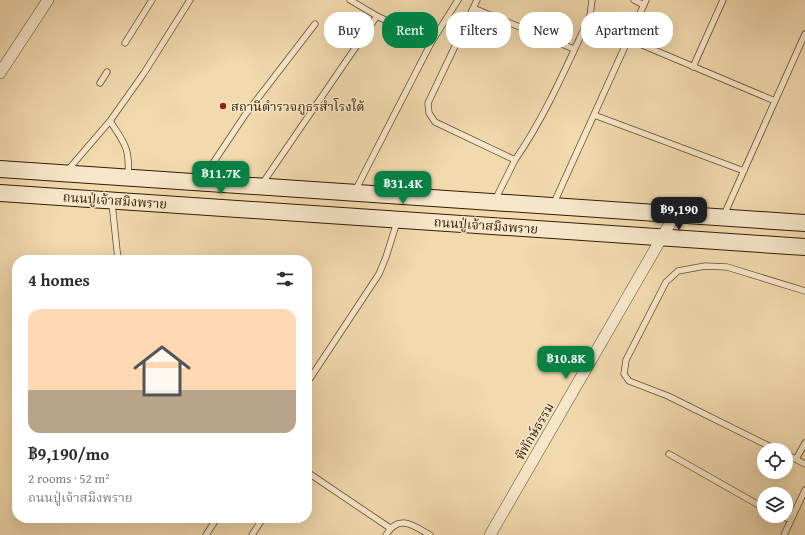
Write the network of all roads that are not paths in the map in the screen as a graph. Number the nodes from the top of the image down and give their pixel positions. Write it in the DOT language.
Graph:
graph roads {
  1 [pos="48,0"];
  2 [pos="152,0"];
  3 [pos="190,0"];
  4 [pos="350,0"];
  5 [pos="458,0"];
  6 [pos="477,0"];
  7 [pos="592,0"];
  8 [pos="634,0"];
  9 [pos="723,0"];
  10 [pos="645,2"];
  11 [pos="473,8"];
  12 [pos="641,12"];
  13 [pos="377,16"];
  14 [pos="382,18"];
  15 [pos="315,24"];
  16 [pos="438,32"];
  17 [pos="805,34"];
  18 [pos="125,43"];
  19 [pos="428,48"];
  20 [pos="624,48"];
  21 [pos="647,48"];
  22 [pos="574,49"];
  23 [pos="693,67"];
  24 [pos="106,72"];
  25 [pos="0,73"];
  26 [pos="100,83"];
  27 [pos="775,101"];
  28 [pos="594,114"];
  29 [pos="110,121"];
  30 [pos="515,160"];
  31 [pos="0,169"];
  32 [pos="744,171"];
  33 [pos="66,173"];
  34 [pos="128,177"];
  35 [pos="204,183"];
  36 [pos="260,187"];
  37 [pos="0,193"];
  38 [pos="354,193"];
  39 [pos="112,200"];
  40 [pos="494,202"];
  41 [pos="553,205"];
  42 [pos="207,206"];
  43 [pos="676,213"];
  44 [pos="723,218"];
  45 [pos="398,219"];
  46 [pos="805,223"];
  47 [pos="662,237"];
  48 [pos="805,247"];
  49 [pos="118,255"];
  50 [pos="805,292"];
  51 [pos="312,375"];
  52 [pos="763,443"];
  53 [pos="805,443"];
  54 [pos="669,454"];
  55 [pos="793,458"];
  56 [pos="796,459"];
  57 [pos="805,464"];
  58 [pos="312,475"];
  59 [pos="805,490"];
  60 [pos="757,504"];
  61 [pos="793,516"];
  62 [pos="214,523"];
  63 [pos="260,523"];
  64 [pos="790,523"];
  65 [pos="390,528"];
  66 [pos="206,535"];
  67 [pos="252,535"];
  68 [pos="386,535"];
  69 [pos="430,535"];
  70 [pos="490,535"];
  71 [pos="784,535"];
  1 -- 25 [label="street"];
  2 -- 18 [label="lane"];
  3 -- 29 [label="lane"];
  4 -- 13 [label="lane"];
  5 -- 16 [label="lane"];
  6 -- 11 [label="lane"];
  7 -- 22 [label="lane"];
  8 -- 10 [label="lane"];
  9 -- 23 [label="lane"];
  10 -- 12 [label="lane"];
  11 -- 22 [label="lane"];
  11 -- 30 [label="lane"];
  13 -- 14 [label="lane"];
  13 -- 36 [label="lane"];
  15 -- 35 [label="lane"];
  17 -- 27 [label="lane"];
  19 -- 38 [label="lane"];
  20 -- 28 [label="lane"];
  21 -- 23 [label="lane"];
  22 -- 30 [label="lane"];
  23 -- 27 [label="lane"];
  24 -- 26 [label="lane"];
  27 -- 32 [label="lane"];
  28 -- 32 [label="lane"];
  28 -- 41 [label="lane"];
  29 -- 33 [label="lane"];
  29 -- 34 [label="lane"];
  30 -- 40 [label="lane"];
  31 -- 33 [label="main road, ถนนปู่เจ้าสมิงพราย"];
  32 -- 44 [label="lane"];
  33 -- 34 [label="main road, ถนนปู่เจ้าสมิงพราย"];
  34 -- 35 [label="main road, ถนนปู่เจ้าสมิงพราย"];
  35 -- 36 [label="main road, ถนนปู่เจ้าสมิงพราย"];
  35 -- 42 [label="main road"];
  36 -- 38 [label="main road, ถนนปู่เจ้าสมิงพราย"];
  37 -- 39 [label="main road, ถนนปู่เจ้าสมิงพราย"];
  38 -- 40 [label="main road, ถนนปู่เจ้าสมิงพราย"];
  39 -- 42 [label="main road, ถนนปู่เจ้าสมิงพราย"];
  39 -- 49 [label="lane"];
  40 -- 41 [label="main road, ถนนปู่เจ้าสมิงพราย"];
  41 -- 43 [label="main road, ถนนปู่เจ้าสมิงพราย"];
  42 -- 45 [label="main road, ถนนปู่เจ้าสมิงพราย"];
  43 -- 44 [label="main road, ถนนปู่เจ้าสมิงพราย"];
  43 -- 47 [label="street, พิทักษ์ธรรม"];
  44 -- 46 [label="main road, ถนนปู่เจ้าสมิงพราย"];
  45 -- 47 [label="main road, ถนนปู่เจ้าสมิงพราย"];
  45 -- 51 [label="lane"];
  47 -- 48 [label="main road, ถนนปู่เจ้าสมิงพราย"];
  47 -- 70 [label="street, พิทักษ์ธรรม"];
  50 -- 52 [label="lane"];
  53 -- 56 [label="lane"];
  54 -- 60 [label="lane"];
  55 -- 56 [label="lane"];
  56 -- 57 [label="lane"];
  58 -- 65 [label="lane"];
  59 -- 61 [label="lane"];
  62 -- 66 [label="lane"];
  63 -- 67 [label="lane"];
  64 -- 71 [label="lane"];
  65 -- 68 [label="lane"];
  65 -- 69 [label="lane"];
}
